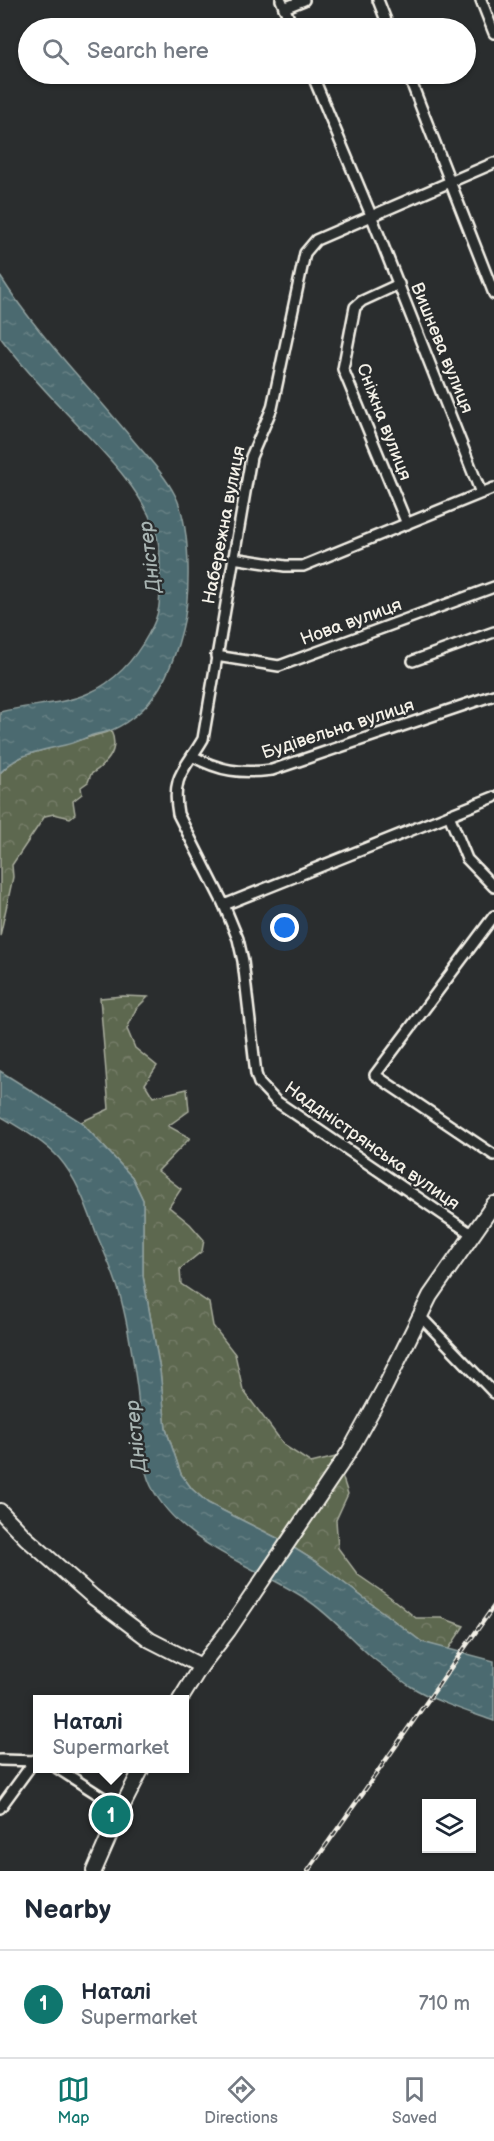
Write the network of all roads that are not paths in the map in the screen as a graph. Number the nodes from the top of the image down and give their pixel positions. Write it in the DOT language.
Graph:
graph roads {
  1 [pos="304,0"];
  2 [pos="378,0"];
  3 [pos="481,0"];
  4 [pos="283,4"];
  5 [pos="289,18"];
  6 [pos="385,18"];
  7 [pos="494,33"];
  8 [pos="316,84"];
  9 [pos="412,84"];
  10 [pos="494,163"];
  11 [pos="451,180"];
  12 [pos="372,215"];
  13 [pos="399,284"];
  14 [pos="494,294"];
  15 [pos="494,488"];
  16 [pos="482,493"];
  17 [pos="407,524"];
  18 [pos="233,558"];
  19 [pos="494,587"];
  20 [pos="494,632"];
  21 [pos="216,656"];
  22 [pos="413,661"];
  23 [pos="494,695"];
  24 [pos="192,756"];
  25 [pos="180,771"];
  26 [pos="494,797"];
  27 [pos="449,815"];
  28 [pos="494,887"];
  29 [pos="224,905"];
  30 [pos="494,915"];
  31 [pos="494,1155"];
  32 [pos="494,1204"];
  33 [pos="473,1235"];
  34 [pos="419,1315"];
  35 [pos="494,1393"];
  36 [pos="0,1511"];
  37 [pos="201,1666"];
  38 [pos="183,1695"];
  39 [pos="0,1760"];
  40 [pos="33,1761"];
  41 [pos="33,1765"];
  42 [pos="65,1773"];
  43 [pos="139,1773"];
  44 [pos="0,1808"];
  45 [pos="121,1809"];
  46 [pos="94,1871"];
  1 -- 4 [label="street"];
  2 -- 6 [label="street"];
  3 -- 7 [label="street"];
  4 -- 5 [label="street"];
  8 -- 12 [label="street, Вишнева вулиця"];
  9 -- 11 [label="street"];
  10 -- 11 [label="street, Набережна вулиця"];
  11 -- 12 [label="street, Набережна вулиця"];
  11 -- 14 [label="street"];
  12 -- 13 [label="street, Вишнева вулиця"];
  12 -- 18 [label="street, Набережна вулиця"];
  13 -- 16 [label="street, Вишнева вулиця"];
  13 -- 17 [label="street, Сніжна вулиця"];
  15 -- 16 [label="street"];
  16 -- 17 [label="street"];
  17 -- 18 [label="street"];
  18 -- 21 [label="street, Набережна вулиця"];
  19 -- 21 [label="street, Нова вулиця"];
  20 -- 22 [label="street"];
  21 -- 24 [label="street, Набережна вулиця"];
  23 -- 24 [label="street, Будівельна вулиця"];
  24 -- 25 [label="street, Набережна вулиця"];
  25 -- 29 [label="street, Наддністрянська вулиця"];
  26 -- 27 [label="street"];
  27 -- 28 [label="street"];
  27 -- 29 [label="street"];
  29 -- 33 [label="street, Наддністрянська вулиця"];
  30 -- 31 [label="street"];
  32 -- 33 [label="main road"];
  33 -- 34 [label="main road"];
  34 -- 35 [label="street"];
  34 -- 37 [label="main road"];
  36 -- 37 [label="main road"];
  37 -- 38 [label="main road"];
  39 -- 40 [label="street"];
  41 -- 44 [label="street"];
  42 -- 45 [label="street"];
  43 -- 45 [label="main road"];
  45 -- 46 [label="main road"];
}
